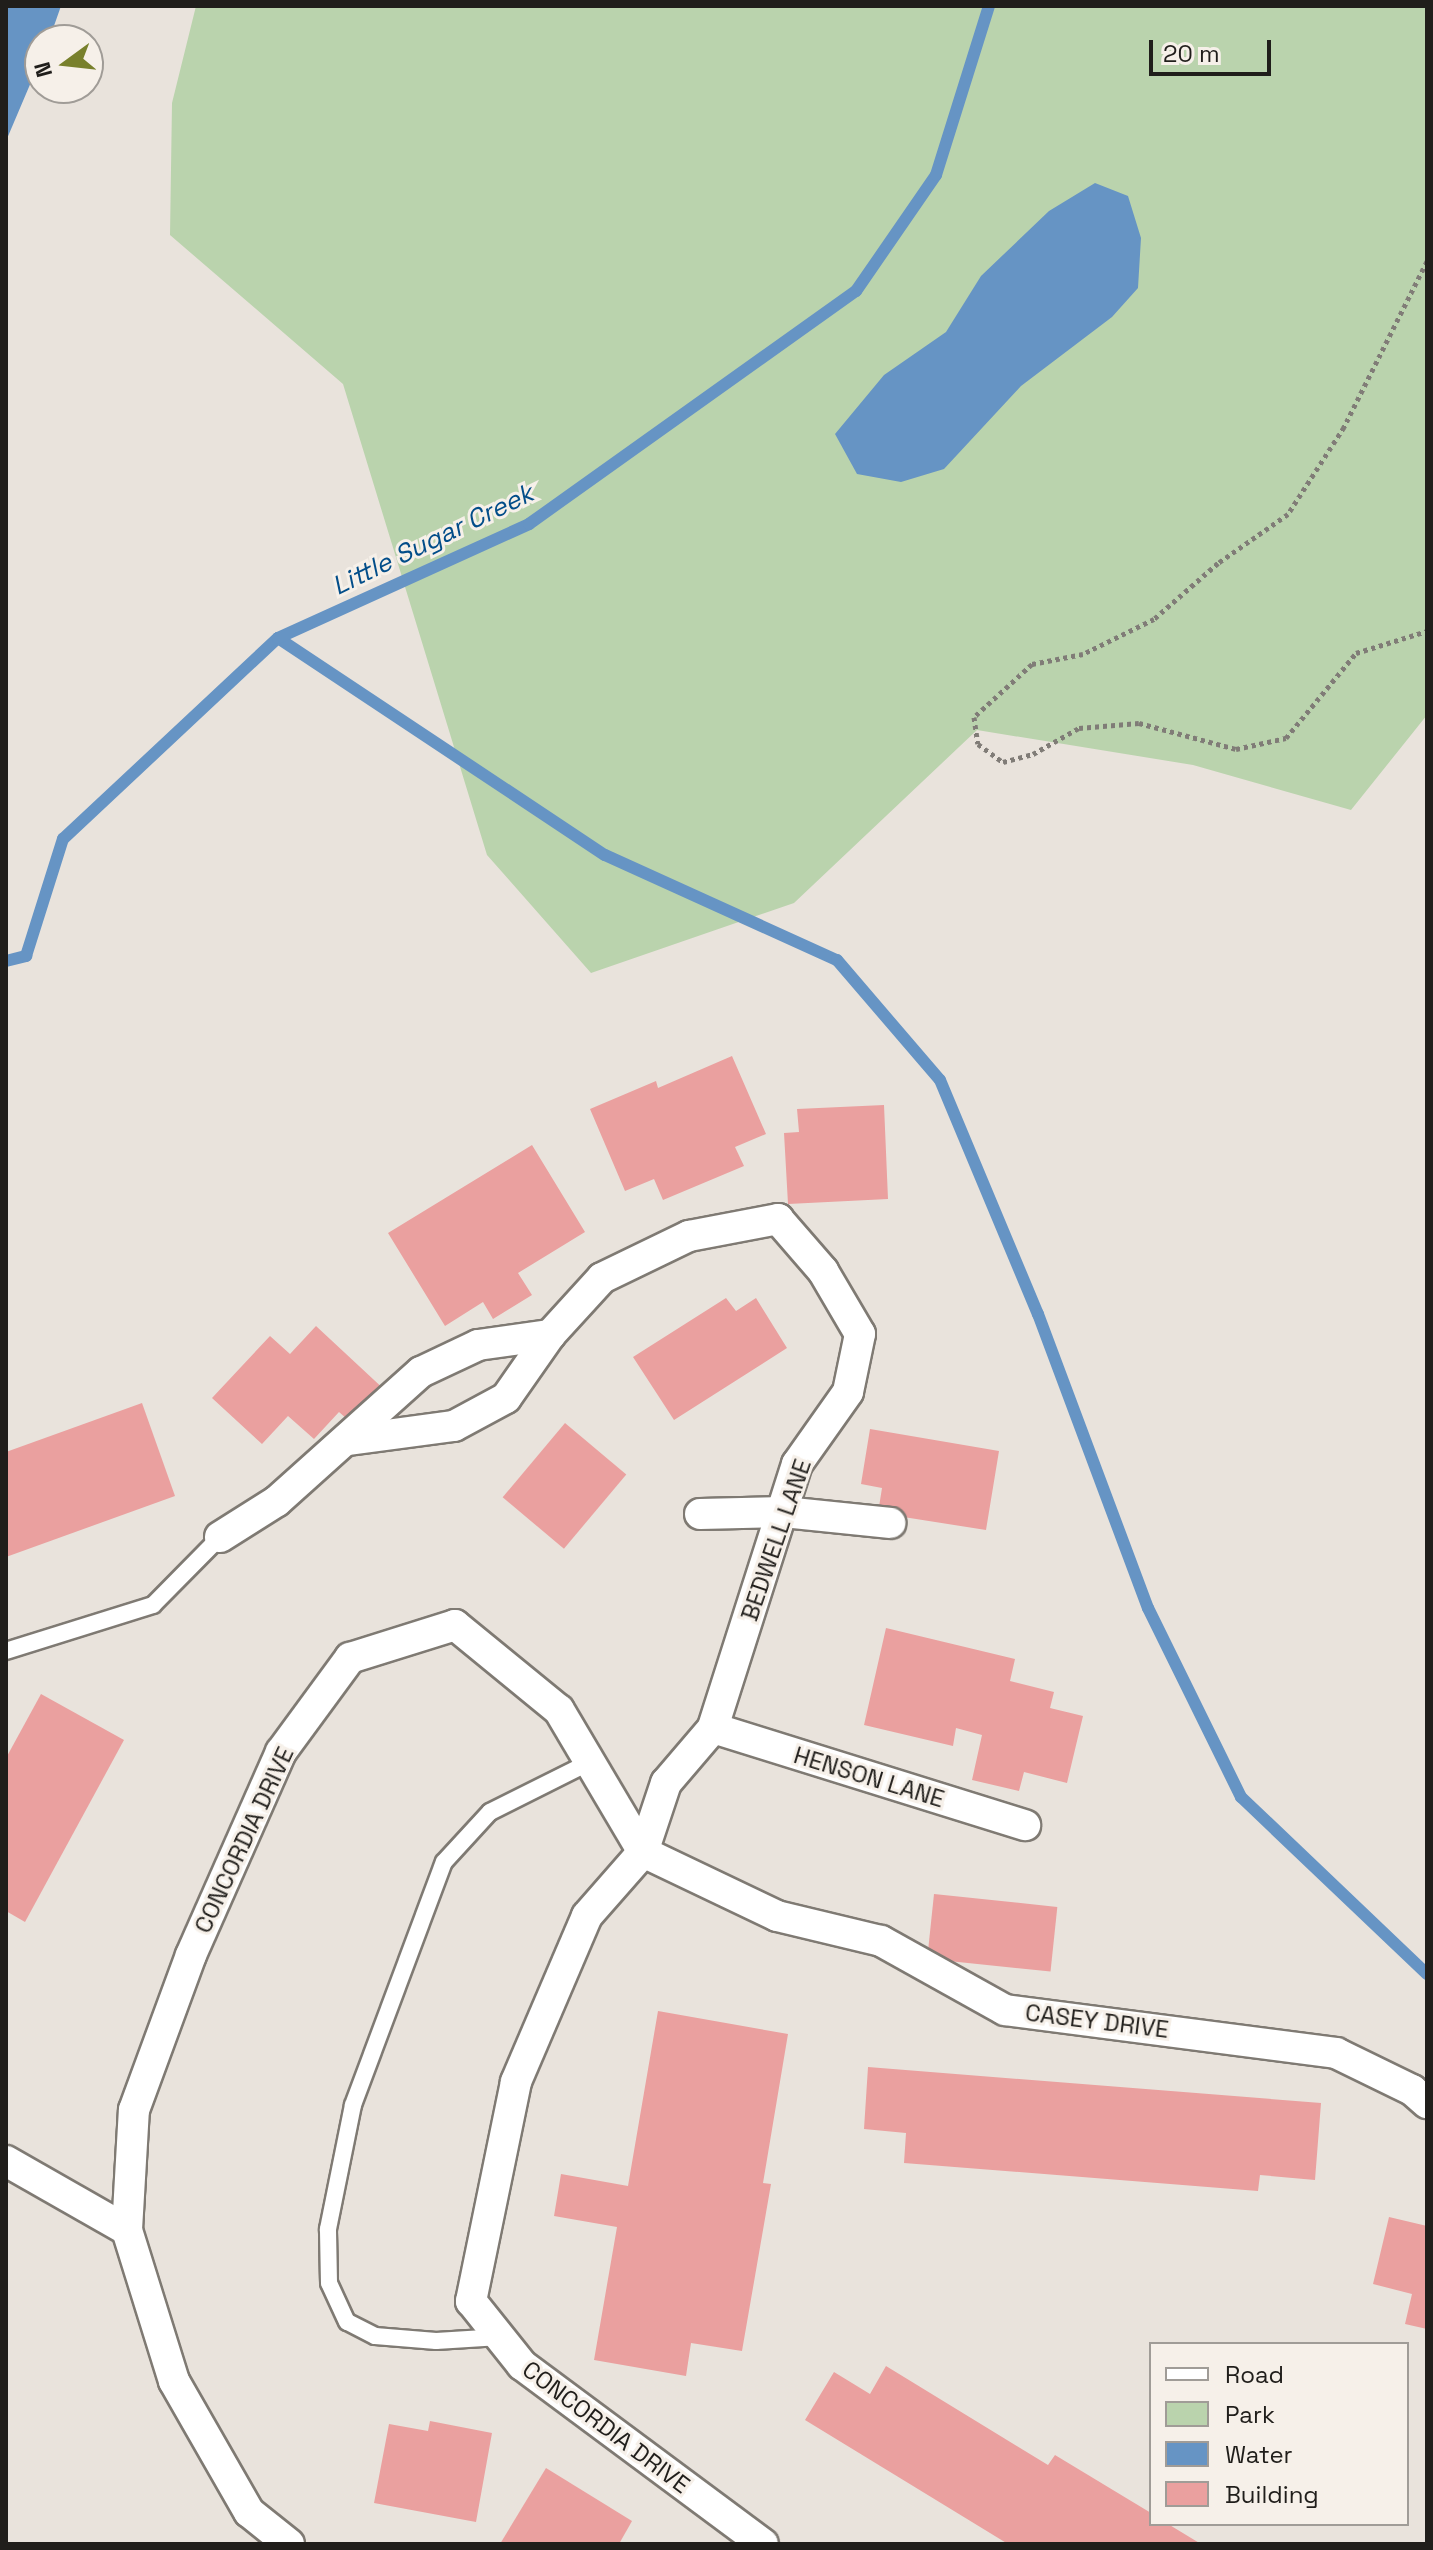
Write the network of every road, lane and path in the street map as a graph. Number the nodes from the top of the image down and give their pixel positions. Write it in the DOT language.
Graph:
graph roads {
  1 [pos="1427,261"];
  2 [pos="1427,631"];
  3 [pos="550,1335"];
  4 [pos="349,1440"];
  5 [pos="784,1512"];
  6 [pos="700,1514"];
  7 [pos="890,1523"];
  8 [pos="220,1537"];
  9 [pos="6,1651"];
  10 [pos="713,1728"];
  11 [pos="590,1762"];
  12 [pos="1025,1825"];
  13 [pos="643,1852"];
  14 [pos="1427,2103"];
  15 [pos="6,2161"];
  16 [pos="127,2230"];
  17 [pos="500,2337"];
  18 [pos="289,2544"];
  19 [pos="763,2544"];
  1 -- 2 [label="path"];
  3 -- 4 [label="street"];
  3 -- 4 [label="street, BEDWELL LANE"];
  3 -- 5 [label="street, BEDWELL LANE"];
  4 -- 8 [label="street"];
  5 -- 6 [label="street"];
  5 -- 7 [label="street"];
  5 -- 10 [label="street, BEDWELL LANE"];
  8 -- 9 [label="lane"];
  10 -- 12 [label="street, HENSON LANE"];
  10 -- 13 [label="street, BEDWELL LANE"];
  11 -- 13 [label="street, CONCORDIA DRIVE"];
  11 -- 16 [label="street, CONCORDIA DRIVE"];
  11 -- 17 [label="lane"];
  13 -- 14 [label="street, CASEY DRIVE"];
  13 -- 17 [label="street, CONCORDIA DRIVE"];
  15 -- 16 [label="street"];
  16 -- 18 [label="street, CONCORDIA DRIVE"];
  17 -- 19 [label="street, CONCORDIA DRIVE"];
}
